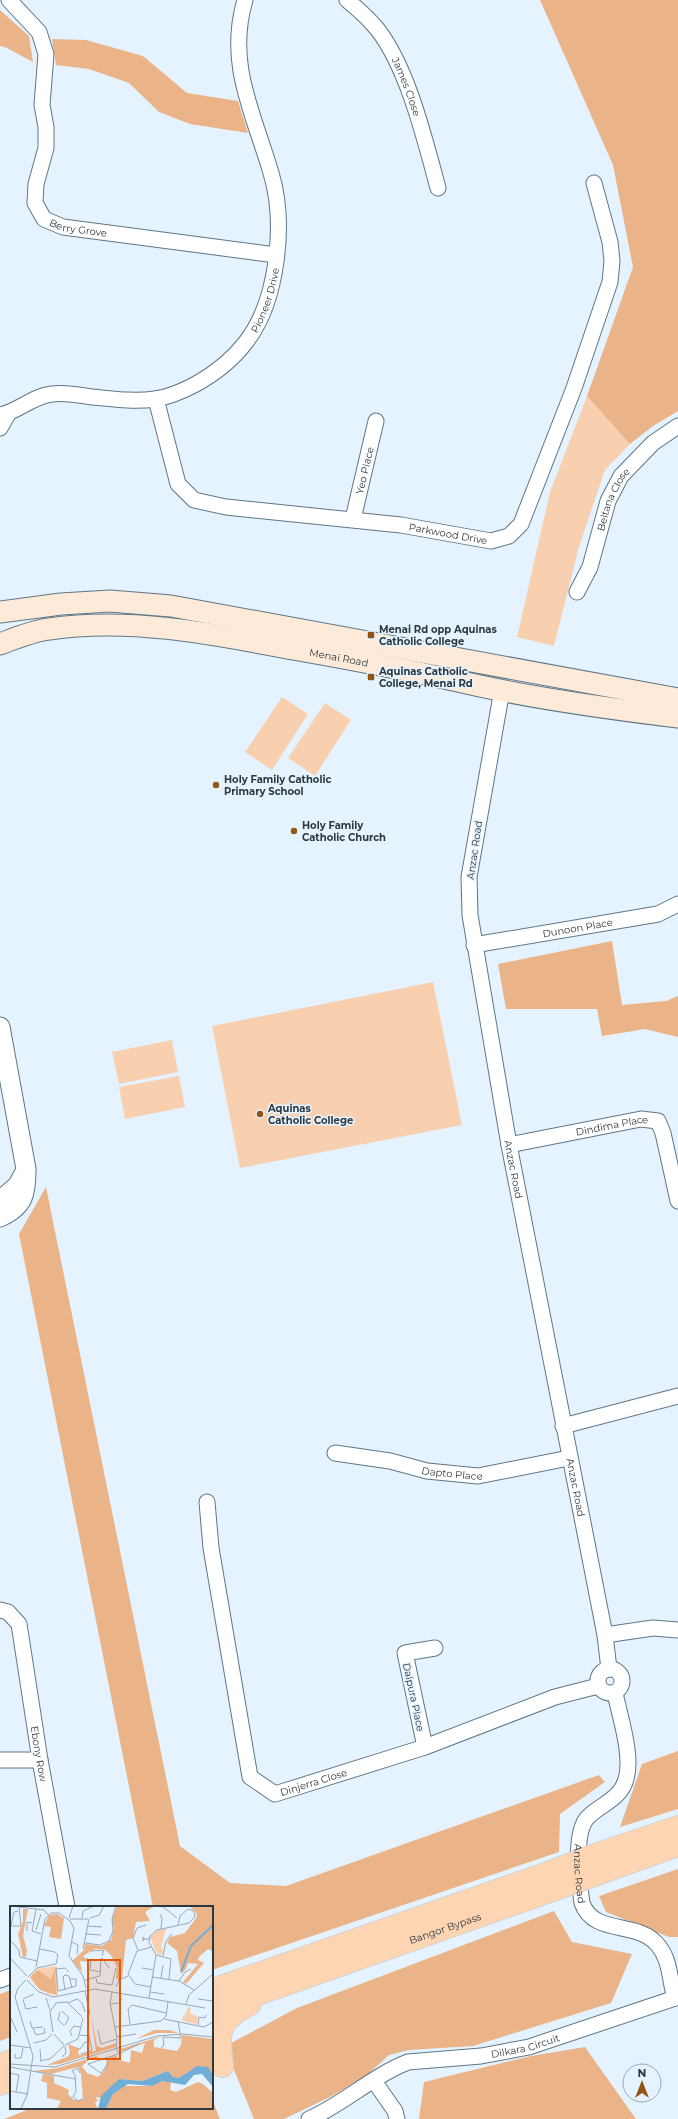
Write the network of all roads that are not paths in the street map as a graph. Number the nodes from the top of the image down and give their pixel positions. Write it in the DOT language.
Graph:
graph roads {
  1 [pos="9,0"];
  2 [pos="244,0"];
  3 [pos="348,0"];
  4 [pos="594,183"];
  5 [pos="438,188"];
  6 [pos="276,255"];
  7 [pos="156,399"];
  8 [pos="4,414"];
  9 [pos="376,421"];
  10 [pos="678,426"];
  11 [pos="0,428"];
  12 [pos="353,519"];
  13 [pos="577,592"];
  14 [pos="0,612"];
  15 [pos="0,644"];
  16 [pos="507,668"];
  17 [pos="502,690"];
  18 [pos="678,699"];
  19 [pos="678,717"];
  20 [pos="678,904"];
  21 [pos="474,945"];
  22 [pos="0,1027"];
  23 [pos="509,1145"];
  24 [pos="26,1169"];
  25 [pos="678,1200"];
  26 [pos="0,1201"];
  27 [pos="0,1217"];
  28 [pos="678,1396"];
  29 [pos="563,1426"];
  30 [pos="335,1453"];
  31 [pos="569,1458"];
  32 [pos="207,1502"];
  33 [pos="0,1610"];
  34 [pos="678,1630"];
  35 [pos="605,1635"];
  36 [pos="435,1648"];
  37 [pos="609,1669"];
  38 [pos="598,1686"];
  39 [pos="615,1693"];
  40 [pos="425,1747"];
  41 [pos="0,1760"];
  42 [pos="40,1760"];
  43 [pos="678,1827"];
  44 [pos="678,1845"];
  45 [pos="598,1864"];
  46 [pos="551,1882"];
  47 [pos="67,1906"];
  48 [pos="10,1976"];
  49 [pos="297,1978"];
  50 [pos="0,1980"];
  51 [pos="213,1990"];
  52 [pos="677,1998"];
  53 [pos="213,2010"];
  54 [pos="213,2052"];
  55 [pos="10,2061"];
  56 [pos="0,2065"];
  57 [pos="10,2080"];
  58 [pos="374,2081"];
  59 [pos="0,2084"];
  60 [pos="309,2119"];
  61 [pos="397,2119"];
  1 -- 6 [label="street, Berry Grove"];
  2 -- 6 [label="street, Pioneer Drive"];
  3 -- 5 [label="street, James Close"];
  4 -- 12 [label="street, Parkwood Drive"];
  6 -- 7 [label="street, Pioneer Drive"];
  7 -- 8 [label="street, Pioneer Drive"];
  7 -- 12 [label="street, Parkwood Drive"];
  8 -- 11 [label="street, Pioneer Drive"];
  9 -- 12 [label="street, Yeo Place"];
  10 -- 13 [label="street, Beltana Close"];
  14 -- 16 [label="main road, Menai Road"];
  15 -- 17 [label="main road, Menai Road"];
  16 -- 17 [label="main road, Anzac Road"];
  16 -- 18 [label="main road, Menai Road"];
  17 -- 19 [label="main road, Menai Road"];
  17 -- 21 [label="street, Anzac Road"];
  20 -- 21 [label="street, Dunoon Place"];
  21 -- 23 [label="street, Anzac Road"];
  22 -- 24 [label="street"];
  23 -- 25 [label="street, Dindima Place"];
  23 -- 29 [label="street, Anzac Road"];
  24 -- 26 [label="street"];
  24 -- 27 [label="street"];
  28 -- 29 [label="street"];
  29 -- 31 [label="street, Anzac Road"];
  30 -- 31 [label="street, Dapto Place"];
  31 -- 35 [label="street, Anzac Road"];
  32 -- 40 [label="street, Dinjerra Close"];
  33 -- 42 [label="street, Ebony Row"];
  34 -- 35 [label="street"];
  35 -- 37 [label="street, Anzac Road"];
  36 -- 40 [label="street, Dalpura Place"];
  37 -- 38 [label="street"];
  37 -- 39 [label="street"];
  38 -- 39 [label="street"];
  38 -- 40 [label="street, Dinjerra Close"];
  39 -- 52 [label="street, Anzac Road"];
  41 -- 42 [label="street"];
  42 -- 47 [label="street, Ebony Row"];
  43 -- 45 [label="main road, Bangor Bypass"];
  44 -- 45 [label="main road, Bangor Bypass"];
  45 -- 46 [label="main road, Bangor Bypass, bridge"];
  46 -- 49 [label="main road, Bangor Bypass"];
  46 -- 51 [label="main road, Bangor Bypass"];
  48 -- 50 [label="street"];
  49 -- 53 [label="main road, Bangor Bypass"];
  49 -- 54 [label="main road"];
  52 -- 58 [label="street, Dilkara Circuit"];
  55 -- 56 [label="main road"];
  57 -- 59 [label="main road"];
  58 -- 60 [label="street, Dilkara Circuit"];
  58 -- 61 [label="street"];
}
